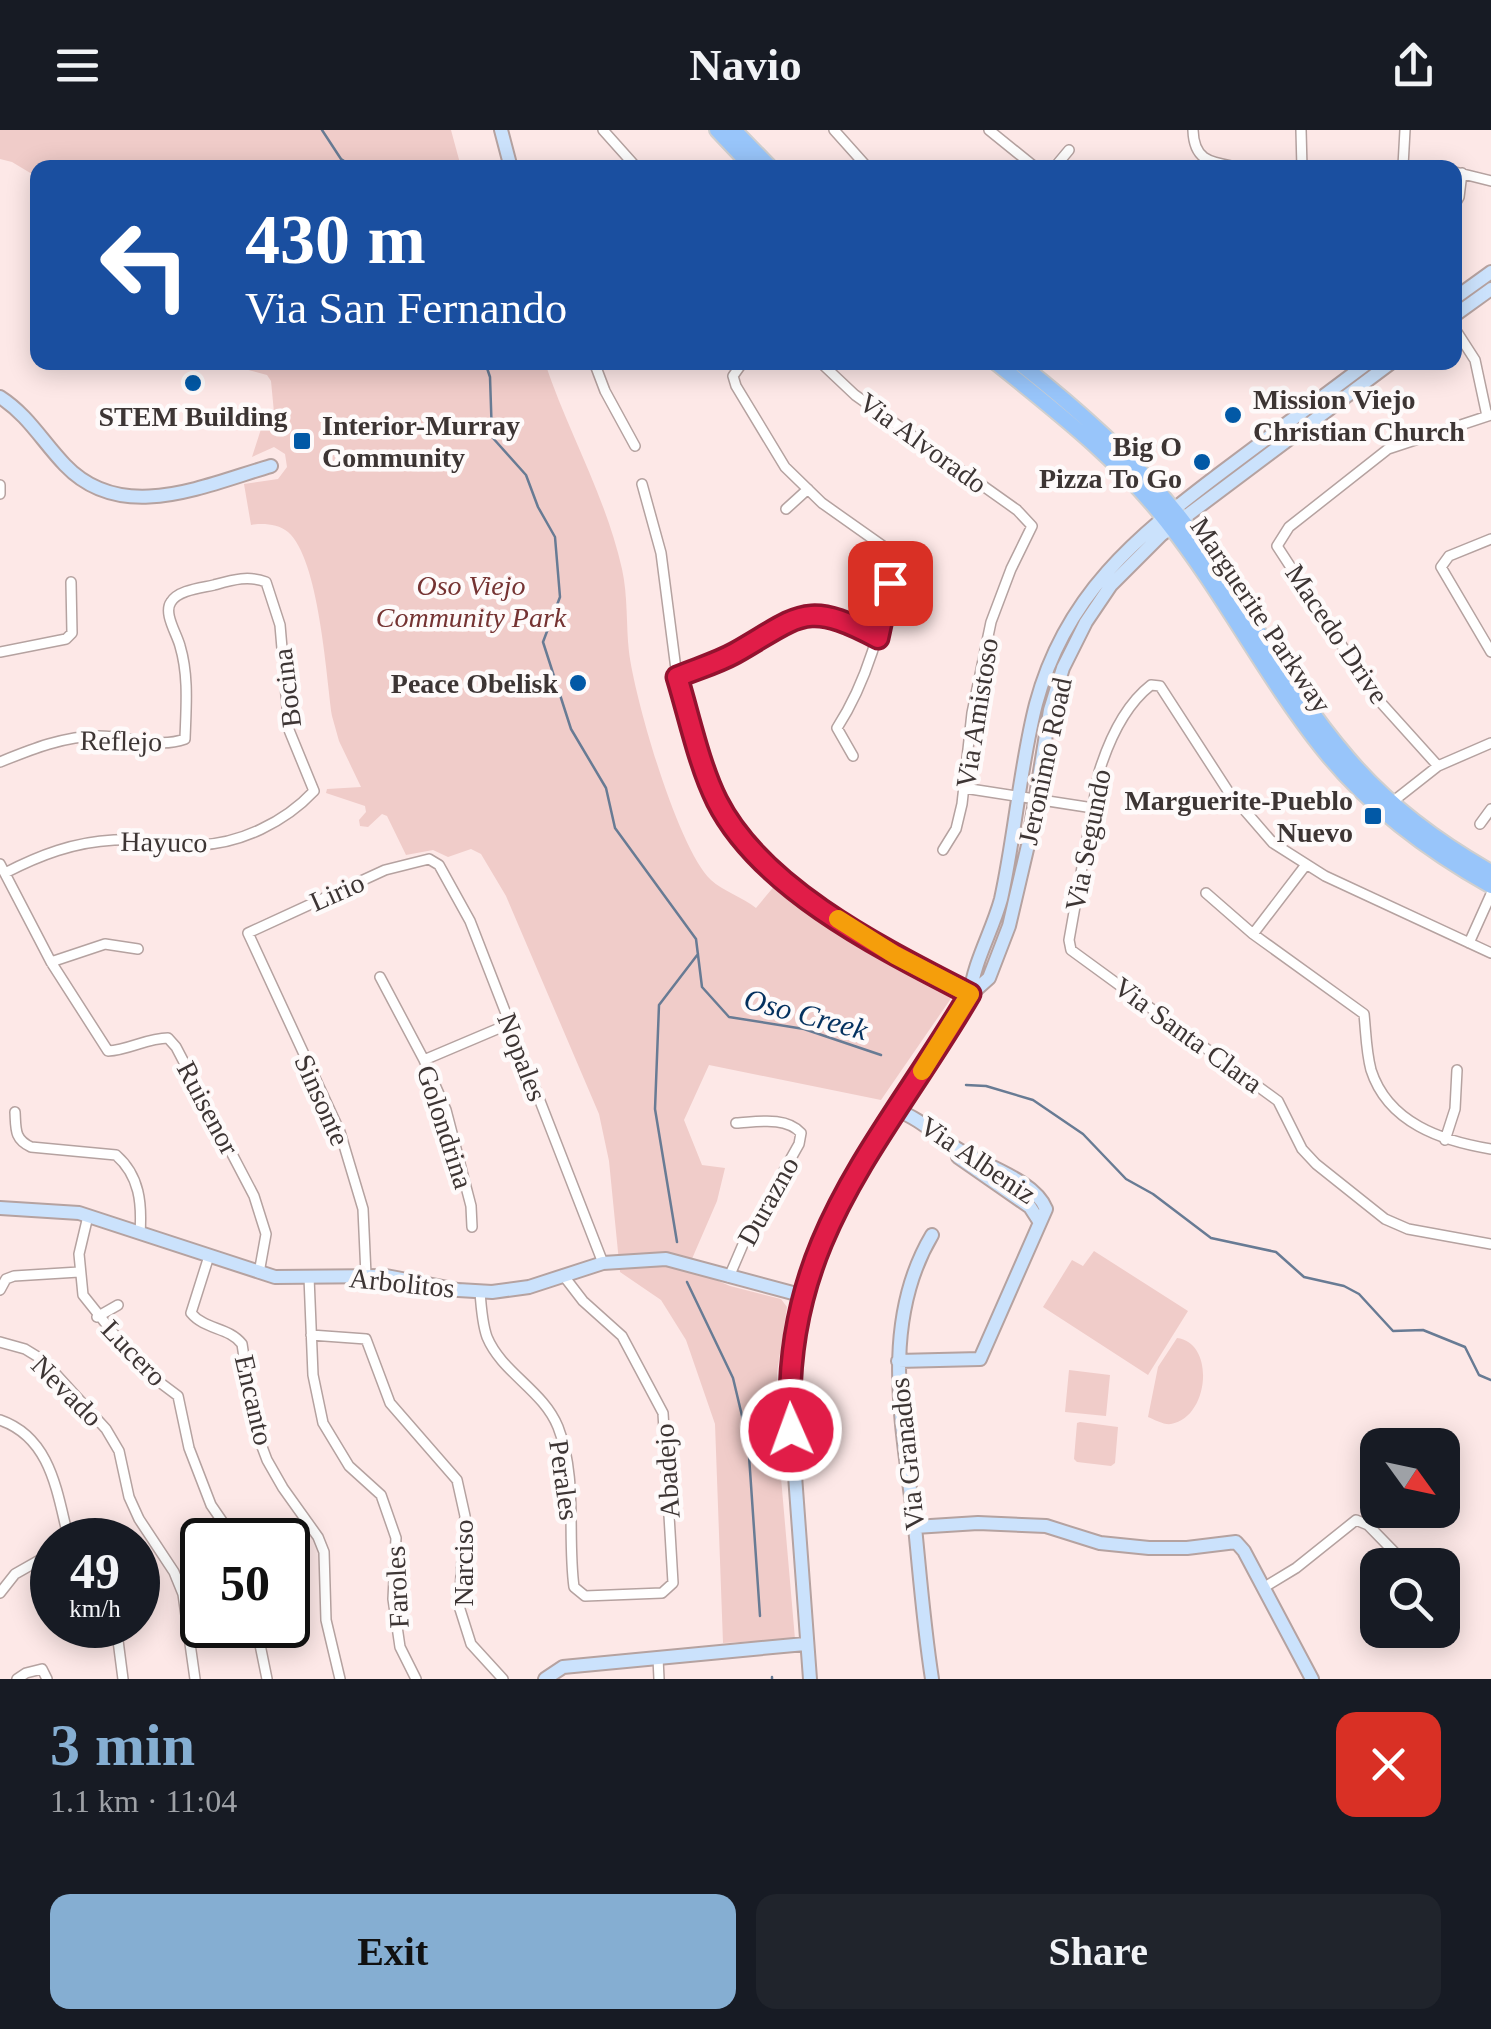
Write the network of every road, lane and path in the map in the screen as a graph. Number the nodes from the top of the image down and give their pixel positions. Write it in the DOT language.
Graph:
graph roads {
  1 [pos="501,130"];
  2 [pos="603,130"];
  3 [pos="717,130"];
  4 [pos="734,130"];
  5 [pos="834,130"];
  6 [pos="990,130"];
  7 [pos="1193,130"];
  8 [pos="1301,130"];
  9 [pos="1405,130"];
  10 [pos="1069,150"];
  11 [pos="509,160"];
  12 [pos="630,160"];
  13 [pos="746,160"];
  14 [pos="764,160"];
  15 [pos="861,160"];
  16 [pos="1026,160"];
  17 [pos="1061,160"];
  18 [pos="1216,160"];
  19 [pos="1302,160"];
  20 [pos="1402,160"];
  21 [pos="1462,173"];
  22 [pos="1491,181"];
  23 [pos="1491,272"];
  24 [pos="1491,289"];
  25 [pos="1462,293"];
  26 [pos="1462,311"];
  27 [pos="1462,339"];
  28 [pos="597,370"];
  29 [pos="738,370"];
  30 [pos="829,370"];
  31 [pos="1005,370"];
  32 [pos="1028,370"];
  33 [pos="1359,370"];
  34 [pos="1381,370"];
  35 [pos="0,397"];
  36 [pos="1489,415"];
  37 [pos="635,446"];
  38 [pos="271,466"];
  39 [pos="642,484"];
  40 [pos="808,489"];
  41 [pos="786,508"];
  42 [pos="1172,518"];
  43 [pos="1029,520"];
  44 [pos="1491,539"];
  45 [pos="71,582"];
  46 [pos="878,638"];
  47 [pos="0,652"];
  48 [pos="1491,652"];
  49 [pos="677,677"];
  50 [pos="185,739"];
  51 [pos="1490,744"];
  52 [pos="853,756"];
  53 [pos="0,762"];
  54 [pos="1438,766"];
  55 [pos="964,788"];
  56 [pos="314,792"];
  57 [pos="1028,796"];
  58 [pos="1388,807"];
  59 [pos="1093,808"];
  60 [pos="1491,809"];
  61 [pos="1480,824"];
  62 [pos="944,850"];
  63 [pos="429,859"];
  64 [pos="1305,866"];
  65 [pos="2,868"];
  66 [pos="1491,872"];
  67 [pos="1491,886"];
  68 [pos="1206,893"];
  69 [pos="1491,894"];
  70 [pos="248,933"];
  71 [pos="1253,934"];
  72 [pos="1469,943"];
  73 [pos="138,948"];
  74 [pos="1071,950"];
  75 [pos="1491,953"];
  76 [pos="51,962"];
  77 [pos="380,977"];
  78 [pos="970,994"];
  79 [pos="509,1024"];
  80 [pos="424,1060"];
  81 [pos="1457,1070"];
  82 [pos="896,1110"];
  83 [pos="16,1112"];
  84 [pos="736,1123"];
  85 [pos="1444,1140"];
  86 [pos="1491,1149"];
  87 [pos="0,1208"];
  88 [pos="88,1216"];
  89 [pos="472,1228"];
  90 [pos="140,1233"];
  91 [pos="932,1234"];
  92 [pos="1491,1244"];
  93 [pos="209,1256"];
  94 [pos="603,1262"];
  95 [pos="79,1272"];
  96 [pos="259,1273"];
  97 [pos="366,1275"];
  98 [pos="563,1275"];
  99 [pos="728,1276"];
  100 [pos="309,1277"];
  101 [pos="0,1290"];
  102 [pos="480,1292"];
  103 [pos="804,1296"];
  104 [pos="118,1304"];
  105 [pos="97,1317"];
  106 [pos="310,1335"];
  107 [pos="0,1342"];
  108 [pos="898,1362"];
  109 [pos="0,1420"];
  110 [pos="63,1518"];
  111 [pos="221,1518"];
  112 [pos="915,1527"];
  113 [pos="1391,1548"];
  114 [pos="30,1565"];
  115 [pos="673,1582"];
  116 [pos="1264,1588"];
  117 [pos="0,1593"];
  118 [pos="805,1644"];
  119 [pos="119,1648"];
  120 [pos="260,1648"];
  121 [pos="658,1658"];
  122 [pos="565,1673"];
  123 [pos="17,1679"];
  124 [pos="47,1679"];
  125 [pos="123,1679"];
  126 [pos="195,1679"];
  127 [pos="266,1679"];
  128 [pos="340,1679"];
  129 [pos="416,1679"];
  130 [pos="503,1679"];
  131 [pos="545,1679"];
  132 [pos="659,1679"];
  133 [pos="810,1679"];
  134 [pos="932,1679"];
  135 [pos="1312,1679"];
  1 -- 11 [label="street"];
  2 -- 12 [label="street"];
  3 -- 13 [label="main road"];
  4 -- 14 [label="main road"];
  5 -- 15 [label="street"];
  6 -- 16 [label="street"];
  7 -- 18 [label="street"];
  8 -- 19 [label="street"];
  9 -- 20 [label="street"];
  10 -- 17 [label="street"];
  21 -- 22 [label="street"];
  23 -- 25 [label="street"];
  24 -- 26 [label="street"];
  27 -- 36 [label="street"];
  28 -- 37 [label="street"];
  29 -- 40 [label="street"];
  30 -- 43 [label="street, Via Alvorado"];
  31 -- 42 [label="main road, Marguerite Parkway"];
  32 -- 42 [label="main road, Marguerite Parkway"];
  33 -- 42 [label="street, Jeronimo Road"];
  34 -- 42 [label="street, Jeronimo Road"];
  35 -- 38 [label="street"];
  36 -- 54 [label="street, Macedo Drive"];
  39 -- 49 [label="street"];
  40 -- 41 [label="street"];
  40 -- 46 [label="street"];
  42 -- 57 [label="street, Jeronimo Road"];
  42 -- 58 [label="main road, Marguerite Parkway"];
  43 -- 55 [label="street, Via Amistoso"];
  44 -- 48 [label="street"];
  45 -- 47 [label="street"];
  46 -- 49 [label="street"];
  46 -- 52 [label="street"];
  49 -- 78 [label="street"];
  50 -- 53 [label="street, Reflejo"];
  50 -- 56 [label="street, Bocina"];
  51 -- 54 [label="street"];
  54 -- 58 [label="street"];
  55 -- 57 [label="street"];
  55 -- 62 [label="street, Via Amistoso"];
  56 -- 65 [label="street, Hayuco"];
  57 -- 59 [label="street"];
  57 -- 78 [label="street, Jeronimo Road"];
  58 -- 66 [label="main road, Marguerite Parkway"];
  58 -- 67 [label="main road, Marguerite Parkway"];
  59 -- 64 [label="street, Via Segundo"];
  59 -- 74 [label="street, Via Segundo"];
  60 -- 61 [label="street"];
  63 -- 70 [label="street, Lirio"];
  63 -- 79 [label="street, Nopales"];
  64 -- 71 [label="street"];
  64 -- 72 [label="street"];
  65 -- 76 [label="street, Ruisenor"];
  68 -- 71 [label="street"];
  69 -- 72 [label="street"];
  70 -- 97 [label="street, Sinsonte"];
  71 -- 85 [label="street"];
  72 -- 75 [label="street"];
  73 -- 76 [label="street"];
  74 -- 92 [label="street, Via Santa Clara"];
  76 -- 96 [label="street, Ruisenor"];
  77 -- 80 [label="street, Golondrina"];
  78 -- 82 [label="street, Jeronimo Road"];
  79 -- 80 [label="street"];
  79 -- 94 [label="street, Nopales"];
  80 -- 89 [label="street, Golondrina"];
  81 -- 85 [label="street"];
  82 -- 103 [label="street, Jeronimo Road"];
  82 -- 108 [label="street, Via Albeniz"];
  83 -- 90 [label="street"];
  84 -- 99 [label="street, Durazno"];
  85 -- 86 [label="street"];
  87 -- 88 [label="street, Arbolitos"];
  88 -- 90 [label="street, Arbolitos"];
  88 -- 95 [label="street"];
  90 -- 93 [label="street, Arbolitos"];
  91 -- 108 [label="street, Via Granados"];
  93 -- 96 [label="street, Arbolitos"];
  93 -- 128 [label="street, Encanto"];
  94 -- 98 [label="street, Arbolitos"];
  94 -- 99 [label="street, Arbolitos"];
  95 -- 101 [label="street"];
  95 -- 105 [label="street, Lucero"];
  96 -- 100 [label="street, Arbolitos"];
  97 -- 100 [label="street, Arbolitos"];
  97 -- 102 [label="street, Arbolitos"];
  98 -- 102 [label="street, Arbolitos"];
  98 -- 115 [label="street, Abadejo"];
  99 -- 103 [label="street, Arbolitos"];
  100 -- 106 [label="street, Faroles"];
  102 -- 115 [label="street, Perales"];
  103 -- 118 [label="street, Jeronimo Road"];
  104 -- 105 [label="street"];
  105 -- 111 [label="street, Lucero"];
  106 -- 129 [label="street, Faroles"];
  106 -- 130 [label="street, Narciso"];
  107 -- 126 [label="street, Nevado"];
  108 -- 112 [label="street, Via Granados"];
  109 -- 110 [label="street"];
  112 -- 116 [label="street"];
  112 -- 134 [label="street, Via Granados"];
  113 -- 116 [label="street"];
  114 -- 117 [label="street"];
  116 -- 135 [label="street"];
  118 -- 121 [label="street"];
  118 -- 133 [label="street, Jeronimo Road"];
  119 -- 125 [label="street"];
  120 -- 127 [label="street"];
  121 -- 122 [label="street"];
  121 -- 132 [label="street"];
  122 -- 131 [label="street"];
  123 -- 124 [label="street"];
}
